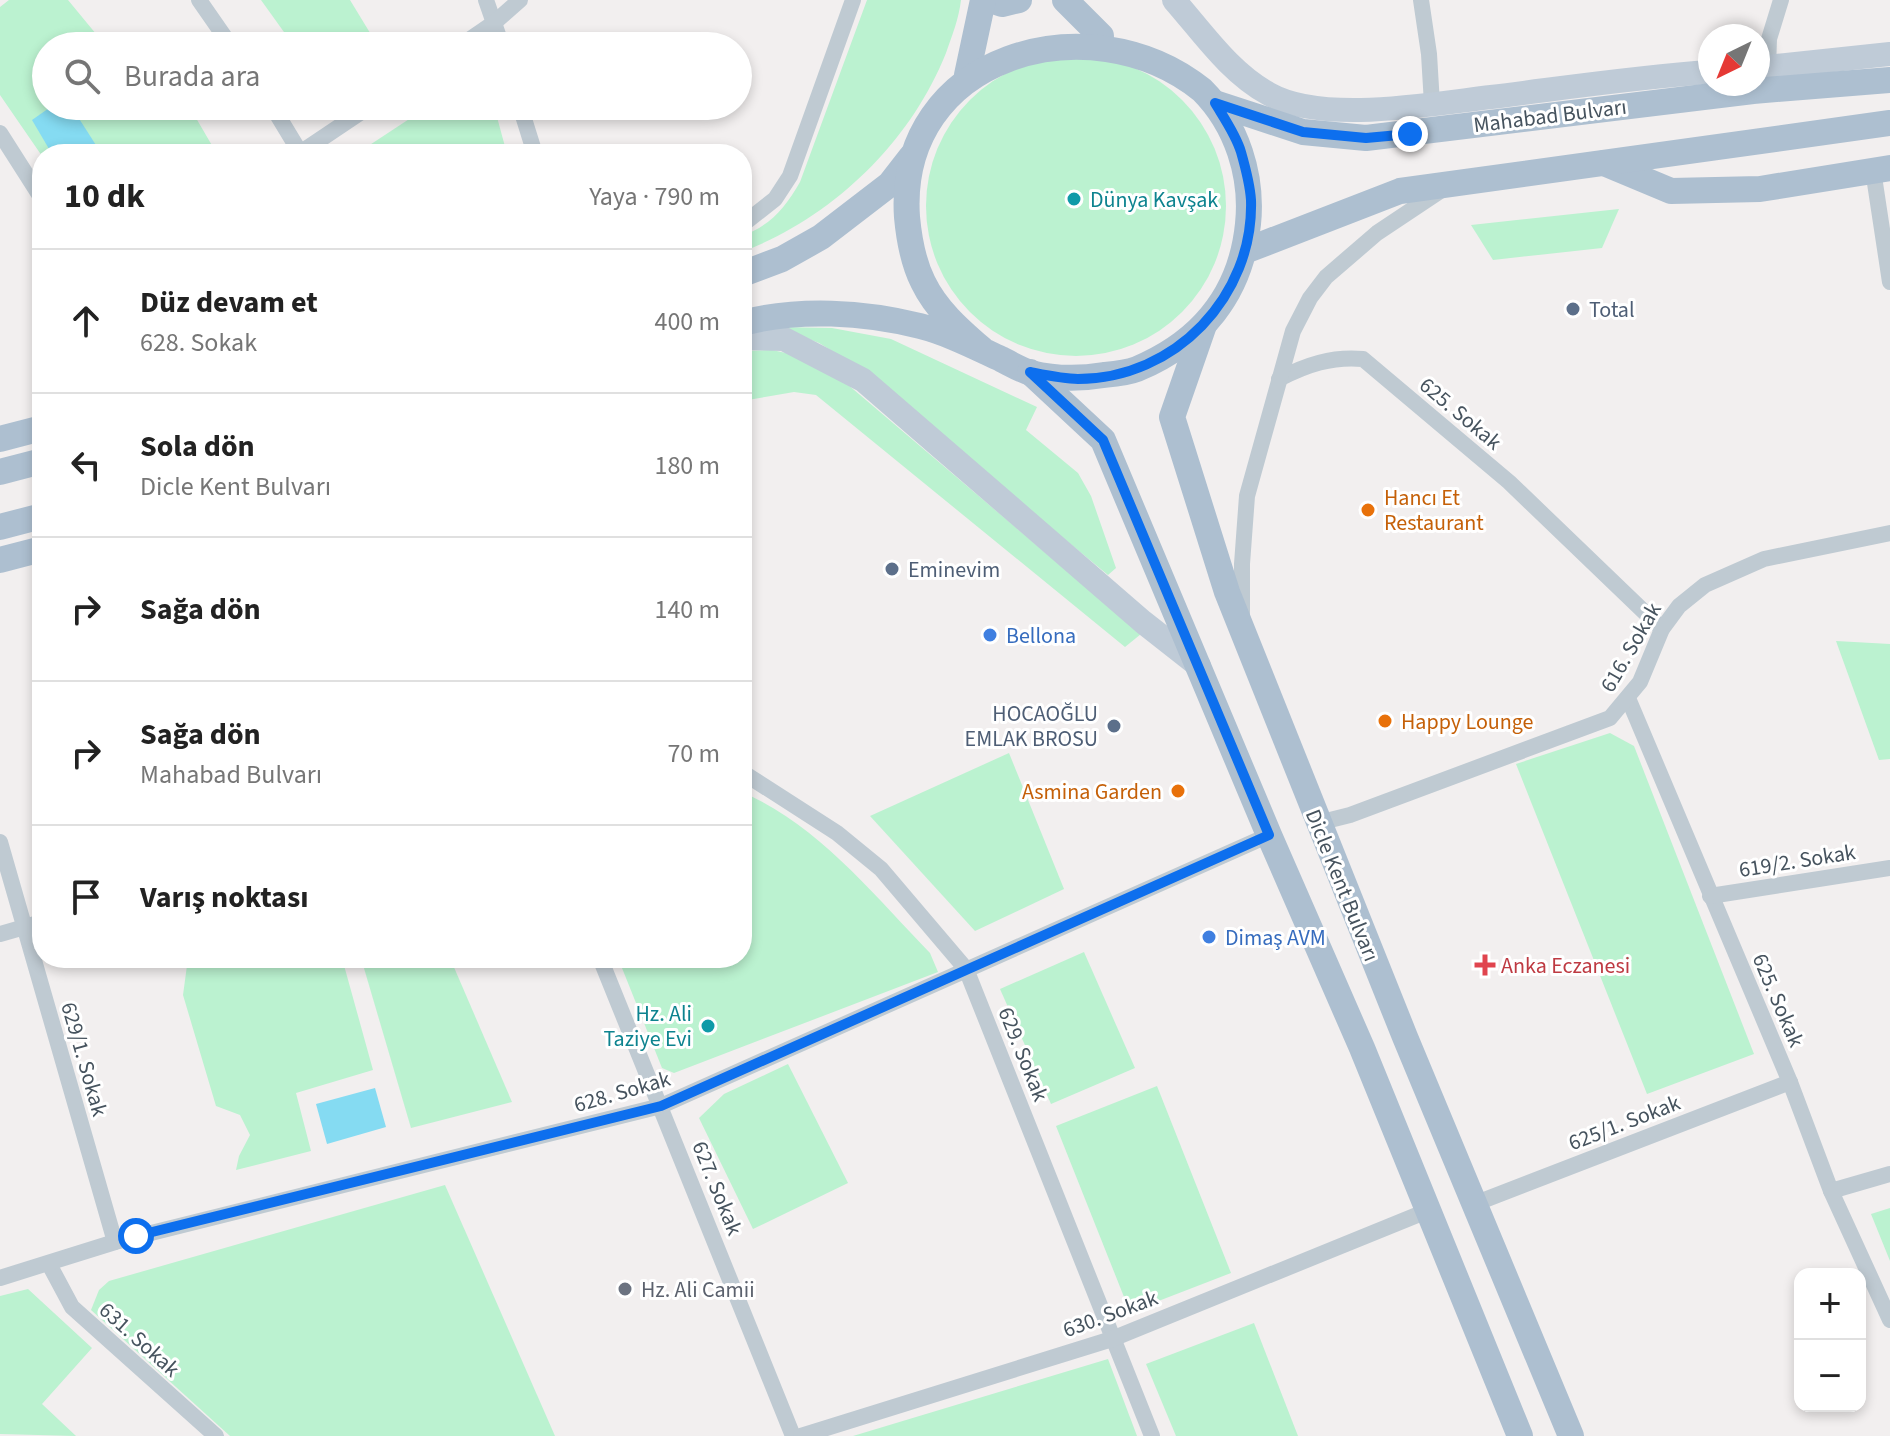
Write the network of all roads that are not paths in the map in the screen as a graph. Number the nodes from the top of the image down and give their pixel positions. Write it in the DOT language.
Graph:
graph roads {
  1 [pos="199,0"];
  2 [pos="486,0"];
  3 [pos="520,0"];
  4 [pos="853,0"];
  5 [pos="983,0"];
  6 [pos="990,0"];
  7 [pos="1019,0"];
  8 [pos="1065,0"];
  9 [pos="1174,0"];
  10 [pos="1421,0"];
  11 [pos="1781,0"];
  12 [pos="495,22"];
  13 [pos="221,32"];
  14 [pos="480,32"];
  15 [pos="498,32"];
  16 [pos="1101,36"];
  17 [pos="1770,36"];
  18 [pos="1890,54"];
  19 [pos="1770,67"];
  20 [pos="1698,73"];
  21 [pos="967,75"];
  22 [pos="1890,80"];
  23 [pos="1215,103"];
  24 [pos="1432,104"];
  25 [pos="281,120"];
  26 [pos="349,120"];
  27 [pos="524,120"];
  28 [pos="1890,123"];
  29 [pos="0,133"];
  30 [pos="295,144"];
  31 [pos="314,144"];
  32 [pos="532,144"];
  33 [pos="914,154"];
  34 [pos="1604,163"];
  35 [pos="1882,169"];
  36 [pos="32,183"];
  37 [pos="1451,184"];
  38 [pos="752,217"];
  39 [pos="1245,251"];
  40 [pos="752,270"];
  41 [pos="1890,282"];
  42 [pos="752,320"];
  43 [pos="1204,325"];
  44 [pos="752,338"];
  45 [pos="984,351"];
  46 [pos="1030,372"];
  47 [pos="1279,379"];
  48 [pos="32,431"];
  49 [pos="0,439"];
  50 [pos="32,464"];
  51 [pos="0,472"];
  52 [pos="32,519"];
  53 [pos="0,527"];
  54 [pos="1890,533"];
  55 [pos="32,552"];
  56 [pos="0,560"];
  57 [pos="1242,629"];
  58 [pos="1662,629"];
  59 [pos="1199,666"];
  60 [pos="1628,698"];
  61 [pos="752,778"];
  62 [pos="1318,823"];
  63 [pos="1269,835"];
  64 [pos="0,842"];
  65 [pos="1890,868"];
  66 [pos="1710,896"];
  67 [pos="32,925"];
  68 [pos="24,928"];
  69 [pos="0,934"];
  70 [pos="32,956"];
  71 [pos="36,968"];
  72 [pos="604,968"];
  73 [pos="966,969"];
  74 [pos="1790,1082"];
  75 [pos="661,1106"];
  76 [pos="1890,1174"];
  77 [pos="1831,1191"];
  78 [pos="1474,1204"];
  79 [pos="1427,1211"];
  80 [pos="115,1242"];
  81 [pos="49,1264"];
  82 [pos="0,1278"];
  83 [pos="1890,1320"];
  84 [pos="1112,1339"];
  85 [pos="216,1436"];
  86 [pos="793,1436"];
  87 [pos="801,1436"];
  88 [pos="1152,1436"];
  89 [pos="1520,1436"];
  90 [pos="1571,1436"];
  1 -- 13 [label="street"];
  2 -- 12 [label="street"];
  3 -- 12 [label="street"];
  4 -- 38 [label="street"];
  5 -- 21 [label="main road"];
  6 -- 7 [label="main road"];
  8 -- 16 [label="main road"];
  9 -- 24 [label="main road"];
  10 -- 24 [label="street"];
  11 -- 17 [label="street"];
  12 -- 14 [label="street"];
  12 -- 15 [label="street"];
  16 -- 21 [label="main road"];
  16 -- 23 [label="main road"];
  18 -- 19 [label="main road"];
  20 -- 24 [label="main road"];
  21 -- 33 [label="main road"];
  22 -- 23 [label="main road, Mahabad Bulvarı"];
  23 -- 39 [label="main road"];
  25 -- 30 [label="street"];
  26 -- 31 [label="street"];
  27 -- 32 [label="street"];
  28 -- 34 [label="main road"];
  29 -- 36 [label="street"];
  33 -- 40 [label="main road"];
  33 -- 45 [label="main road"];
  34 -- 35 [label="main road"];
  34 -- 37 [label="main road"];
  35 -- 41 [label="street"];
  37 -- 39 [label="main road"];
  37 -- 47 [label="street"];
  39 -- 43 [label="main road"];
  42 -- 45 [label="main road"];
  43 -- 46 [label="main road"];
  43 -- 57 [label="main road, Dicle Kent Bulvarı"];
  44 -- 59 [label="main road"];
  45 -- 46 [label="main road"];
  46 -- 59 [label="main road, Dicle Kent Bulvarı"];
  47 -- 57 [label="street"];
  47 -- 58 [label="street, 625. Sokak"];
  48 -- 49 [label="main road"];
  50 -- 51 [label="main road"];
  52 -- 53 [label="main road"];
  54 -- 58 [label="street, 616. Sokak"];
  55 -- 56 [label="main road"];
  57 -- 62 [label="main road, Dicle Kent Bulvarı"];
  58 -- 60 [label="street, 616. Sokak"];
  59 -- 63 [label="main road, Dicle Kent Bulvarı"];
  60 -- 62 [label="street, 616. Sokak"];
  60 -- 66 [label="street, 625. Sokak"];
  61 -- 73 [label="street, 629. Sokak"];
  62 -- 78 [label="main road, Dicle Kent Bulvarı"];
  63 -- 73 [label="street, 628. Sokak"];
  63 -- 79 [label="main road, Dicle Kent Bulvarı"];
  64 -- 68 [label="street, 629/1. Sokak"];
  65 -- 66 [label="street, 619/2. Sokak"];
  66 -- 74 [label="street, 625. Sokak"];
  67 -- 68 [label="street"];
  68 -- 69 [label="street"];
  68 -- 70 [label="street, 629/1. Sokak"];
  71 -- 80 [label="street, 629/1. Sokak"];
  72 -- 75 [label="street, 627. Sokak"];
  73 -- 75 [label="street, 628. Sokak"];
  73 -- 84 [label="street, 629. Sokak"];
  74 -- 77 [label="street, 625. Sokak"];
  74 -- 78 [label="street, 625/1. Sokak"];
  75 -- 80 [label="street, 628. Sokak"];
  75 -- 86 [label="street, 627. Sokak"];
  76 -- 77 [label="street"];
  77 -- 83 [label="street, 625. Sokak"];
  78 -- 90 [label="main road, Dicle Kent Bulvarı"];
  79 -- 84 [label="street, 630. Sokak"];
  79 -- 89 [label="main road, Dicle Kent Bulvarı"];
  80 -- 81 [label="street, 628. Sokak"];
  81 -- 82 [label="street, 628. Sokak"];
  81 -- 85 [label="street, 631. Sokak"];
  84 -- 87 [label="street, 630. Sokak"];
  84 -- 88 [label="street, 629. Sokak"];
}
